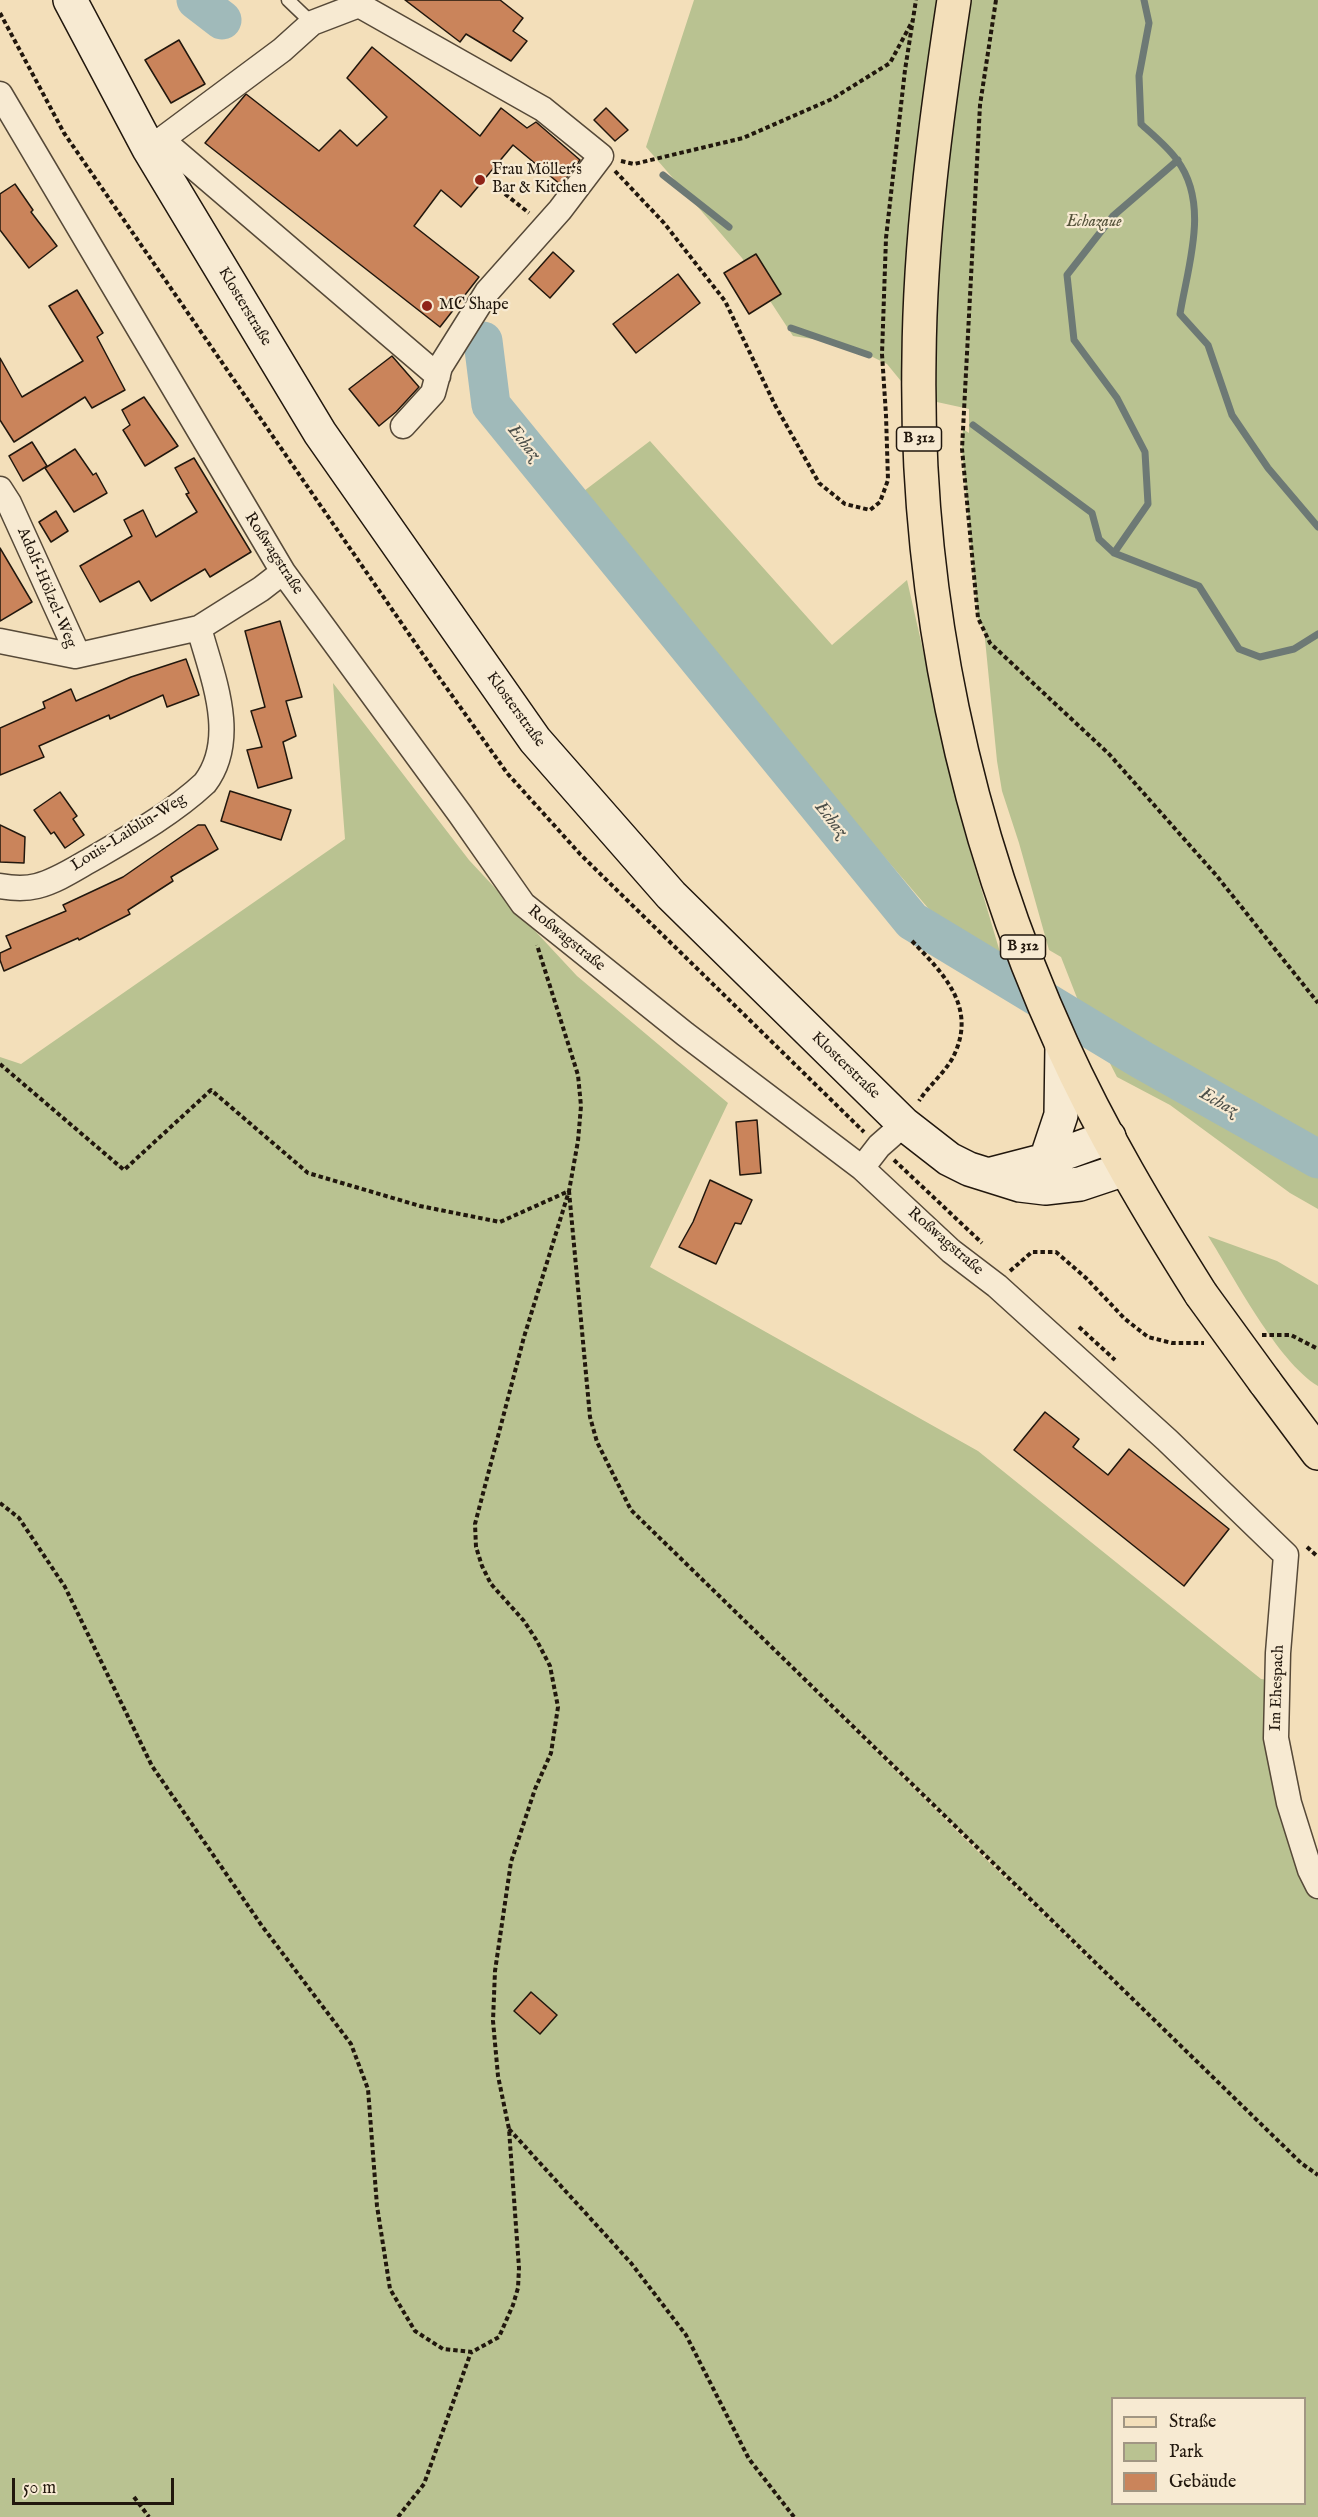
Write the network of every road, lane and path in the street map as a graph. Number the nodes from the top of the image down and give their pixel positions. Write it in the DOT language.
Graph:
graph roads {
  1 [pos="74,0"];
  2 [pos="288,0"];
  3 [pos="916,0"];
  4 [pos="954,0"];
  5 [pos="996,0"];
  6 [pos="0,13"];
  7 [pos="915,16"];
  8 [pos="0,23"];
  9 [pos="312,23"];
  10 [pos="6,25"];
  11 [pos="0,94"];
  12 [pos="155,144"];
  13 [pos="601,156"];
  14 [pos="505,194"];
  15 [pos="536,231"];
  16 [pos="438,376"];
  17 [pos="403,426"];
  18 [pos="0,489"];
  19 [pos="282,572"];
  20 [pos="199,628"];
  21 [pos="0,641"];
  22 [pos="75,656"];
  23 [pos="0,886"];
  24 [pos="912,941"];
  25 [pos="536,943"];
  26 [pos="1318,1004"];
  27 [pos="1057,1034"];
  28 [pos="0,1064"];
  29 [pos="904,1124"];
  30 [pos="1109,1137"];
  31 [pos="879,1146"];
  32 [pos="1046,1160"];
  33 [pos="862,1168"];
  34 [pos="1125,1169"];
  35 [pos="990,1174"];
  36 [pos="568,1191"];
  37 [pos="976,1238"];
  38 [pos="998,1286"];
  39 [pos="1259,1335"];
  40 [pos="1207,1342"];
  41 [pos="1318,1349"];
  42 [pos="1318,1453"];
  43 [pos="0,1503"];
  44 [pos="1286,1555"];
  45 [pos="1318,1886"];
  46 [pos="509,2129"];
  47 [pos="1318,2175"];
  48 [pos="471,2352"];
  49 [pos="134,2496"];
  50 [pos="149,2517"];
  51 [pos="398,2517"];
  52 [pos="794,2517"];
  1 -- 12 [label="main road, Klosterstraße"];
  2 -- 9 [label="lane"];
  3 -- 7 [label="path"];
  4 -- 27 [label="main road, B 312"];
  5 -- 26 [label="path"];
  6 -- 10 [label="path"];
  7 -- 13 [label="path"];
  7 -- 13 [label="path"];
  8 -- 10 [label="path"];
  9 -- 12 [label="street"];
  9 -- 13 [label="street"];
  10 -- 31 [label="path"];
  11 -- 19 [label="street, Roßwagstraße"];
  12 -- 16 [label="street"];
  12 -- 29 [label="main road, Klosterstraße"];
  13 -- 15 [label="street"];
  14 -- 15 [label="path"];
  15 -- 16 [label="street"];
  16 -- 17 [label="street"];
  18 -- 22 [label="street, Adolf-Hölzel-Weg"];
  19 -- 20 [label="street"];
  19 -- 33 [label="street, Roßwagstraße"];
  20 -- 22 [label="street"];
  20 -- 23 [label="street, Louis-Laiblin-Weg"];
  21 -- 22 [label="street"];
  24 -- 29 [label="path"];
  25 -- 36 [label="path"];
  27 -- 30 [label="main road, B 312"];
  27 -- 32 [label="main road"];
  28 -- 36 [label="path"];
  29 -- 31 [label="street"];
  29 -- 35 [label="main road, Klosterstraße"];
  30 -- 32 [label="main road"];
  30 -- 34 [label="main road, B 312"];
  31 -- 33 [label="street"];
  31 -- 37 [label="path"];
  32 -- 35 [label="main road"];
  33 -- 38 [label="street, Roßwagstraße"];
  34 -- 35 [label="main road, Klosterstraße"];
  34 -- 42 [label="main road, B 312, bridge"];
  36 -- 46 [label="path"];
  36 -- 47 [label="path"];
  38 -- 40 [label="path"];
  38 -- 44 [label="street, Roßwagstraße"];
  39 -- 41 [label="path"];
  43 -- 48 [label="path"];
  44 -- 45 [label="street, Im Ehespach"];
  46 -- 48 [label="path"];
  46 -- 52 [label="path"];
  48 -- 51 [label="path"];
  49 -- 50 [label="path"];
}
